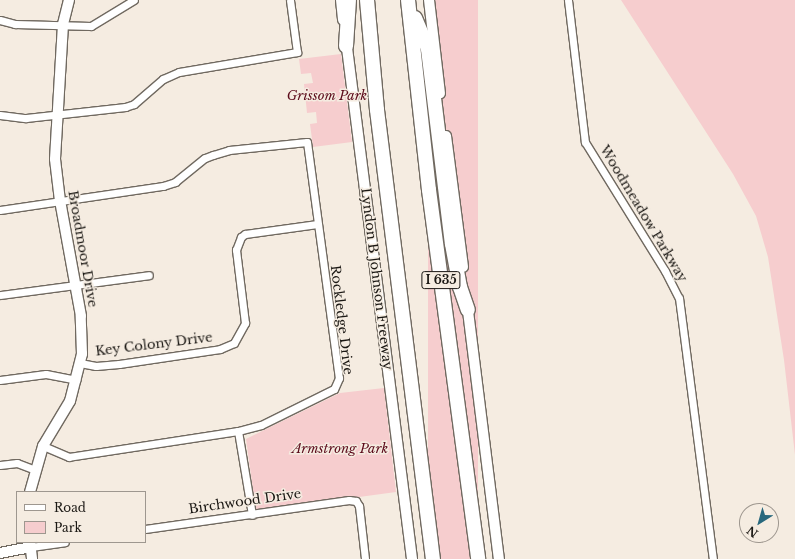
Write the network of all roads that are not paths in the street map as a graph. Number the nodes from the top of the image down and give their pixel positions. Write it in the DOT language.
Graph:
graph roads {
  1 [pos="68,0"];
  2 [pos="134,0"];
  3 [pos="290,0"];
  4 [pos="341,0"];
  5 [pos="349,0"];
  6 [pos="367,0"];
  7 [pos="408,0"];
  8 [pos="430,0"];
  9 [pos="568,0"];
  10 [pos="0,20"];
  11 [pos="63,24"];
  12 [pos="346,46"];
  13 [pos="0,115"];
  14 [pos="58,115"];
  15 [pos="60,202"];
  16 [pos="0,210"];
  17 [pos="317,224"];
  18 [pos="149,275"];
  19 [pos="75,284"];
  20 [pos="0,295"];
  21 [pos="468,310"];
  22 [pos="80,363"];
  23 [pos="0,380"];
  24 [pos="76,380"];
  25 [pos="238,432"];
  26 [pos="43,446"];
  27 [pos="0,465"];
  28 [pos="35,470"];
  29 [pos="30,491"];
  30 [pos="252,515"];
  31 [pos="146,530"];
  32 [pos="54,543"];
  33 [pos="31,545"];
  34 [pos="0,552"];
  35 [pos="32,559"];
  36 [pos="365,559"];
  37 [pos="412,559"];
  38 [pos="433,559"];
  39 [pos="478,559"];
  40 [pos="499,559"];
  41 [pos="713,559"];
  1 -- 11 [label="main road, Broadmoor Drive"];
  2 -- 11 [label="street"];
  3 -- 14 [label="street"];
  4 -- 12 [label="main road, Lyndon B Johnson Freeway"];
  5 -- 12 [label="highway"];
  6 -- 38 [label="highway, Lyndon B Johnson Freeway"];
  7 -- 21 [label="highway"];
  7 -- 39 [label="highway, I 635"];
  8 -- 21 [label="main road"];
  9 -- 41 [label="street, Woodmeadow Parkway"];
  10 -- 11 [label="street"];
  11 -- 14 [label="main road, Broadmoor Drive"];
  12 -- 37 [label="main road, Lyndon B Johnson Freeway"];
  13 -- 14 [label="street"];
  14 -- 15 [label="main road, Broadmoor Drive"];
  15 -- 16 [label="street"];
  15 -- 17 [label="street, Rockledge Drive"];
  15 -- 19 [label="main road, Broadmoor Drive"];
  17 -- 22 [label="street, Key Colony Drive"];
  17 -- 25 [label="street, Rockledge Drive"];
  18 -- 19 [label="street"];
  19 -- 20 [label="street"];
  19 -- 22 [label="main road, Broadmoor Drive"];
  21 -- 40 [label="main road"];
  22 -- 24 [label="main road, Broadmoor Drive"];
  23 -- 24 [label="street"];
  24 -- 26 [label="main road, Broadmoor Drive"];
  25 -- 26 [label="street, Rockledge Drive"];
  25 -- 30 [label="street"];
  26 -- 28 [label="main road, Broadmoor Drive"];
  27 -- 28 [label="street"];
  28 -- 29 [label="main road, Broadmoor Drive"];
  30 -- 31 [label="street, Birchwood Drive"];
  30 -- 36 [label="street, Birchwood Drive"];
  32 -- 33 [label="street"];
  33 -- 34 [label="main road"];
  33 -- 35 [label="main road"];
}
